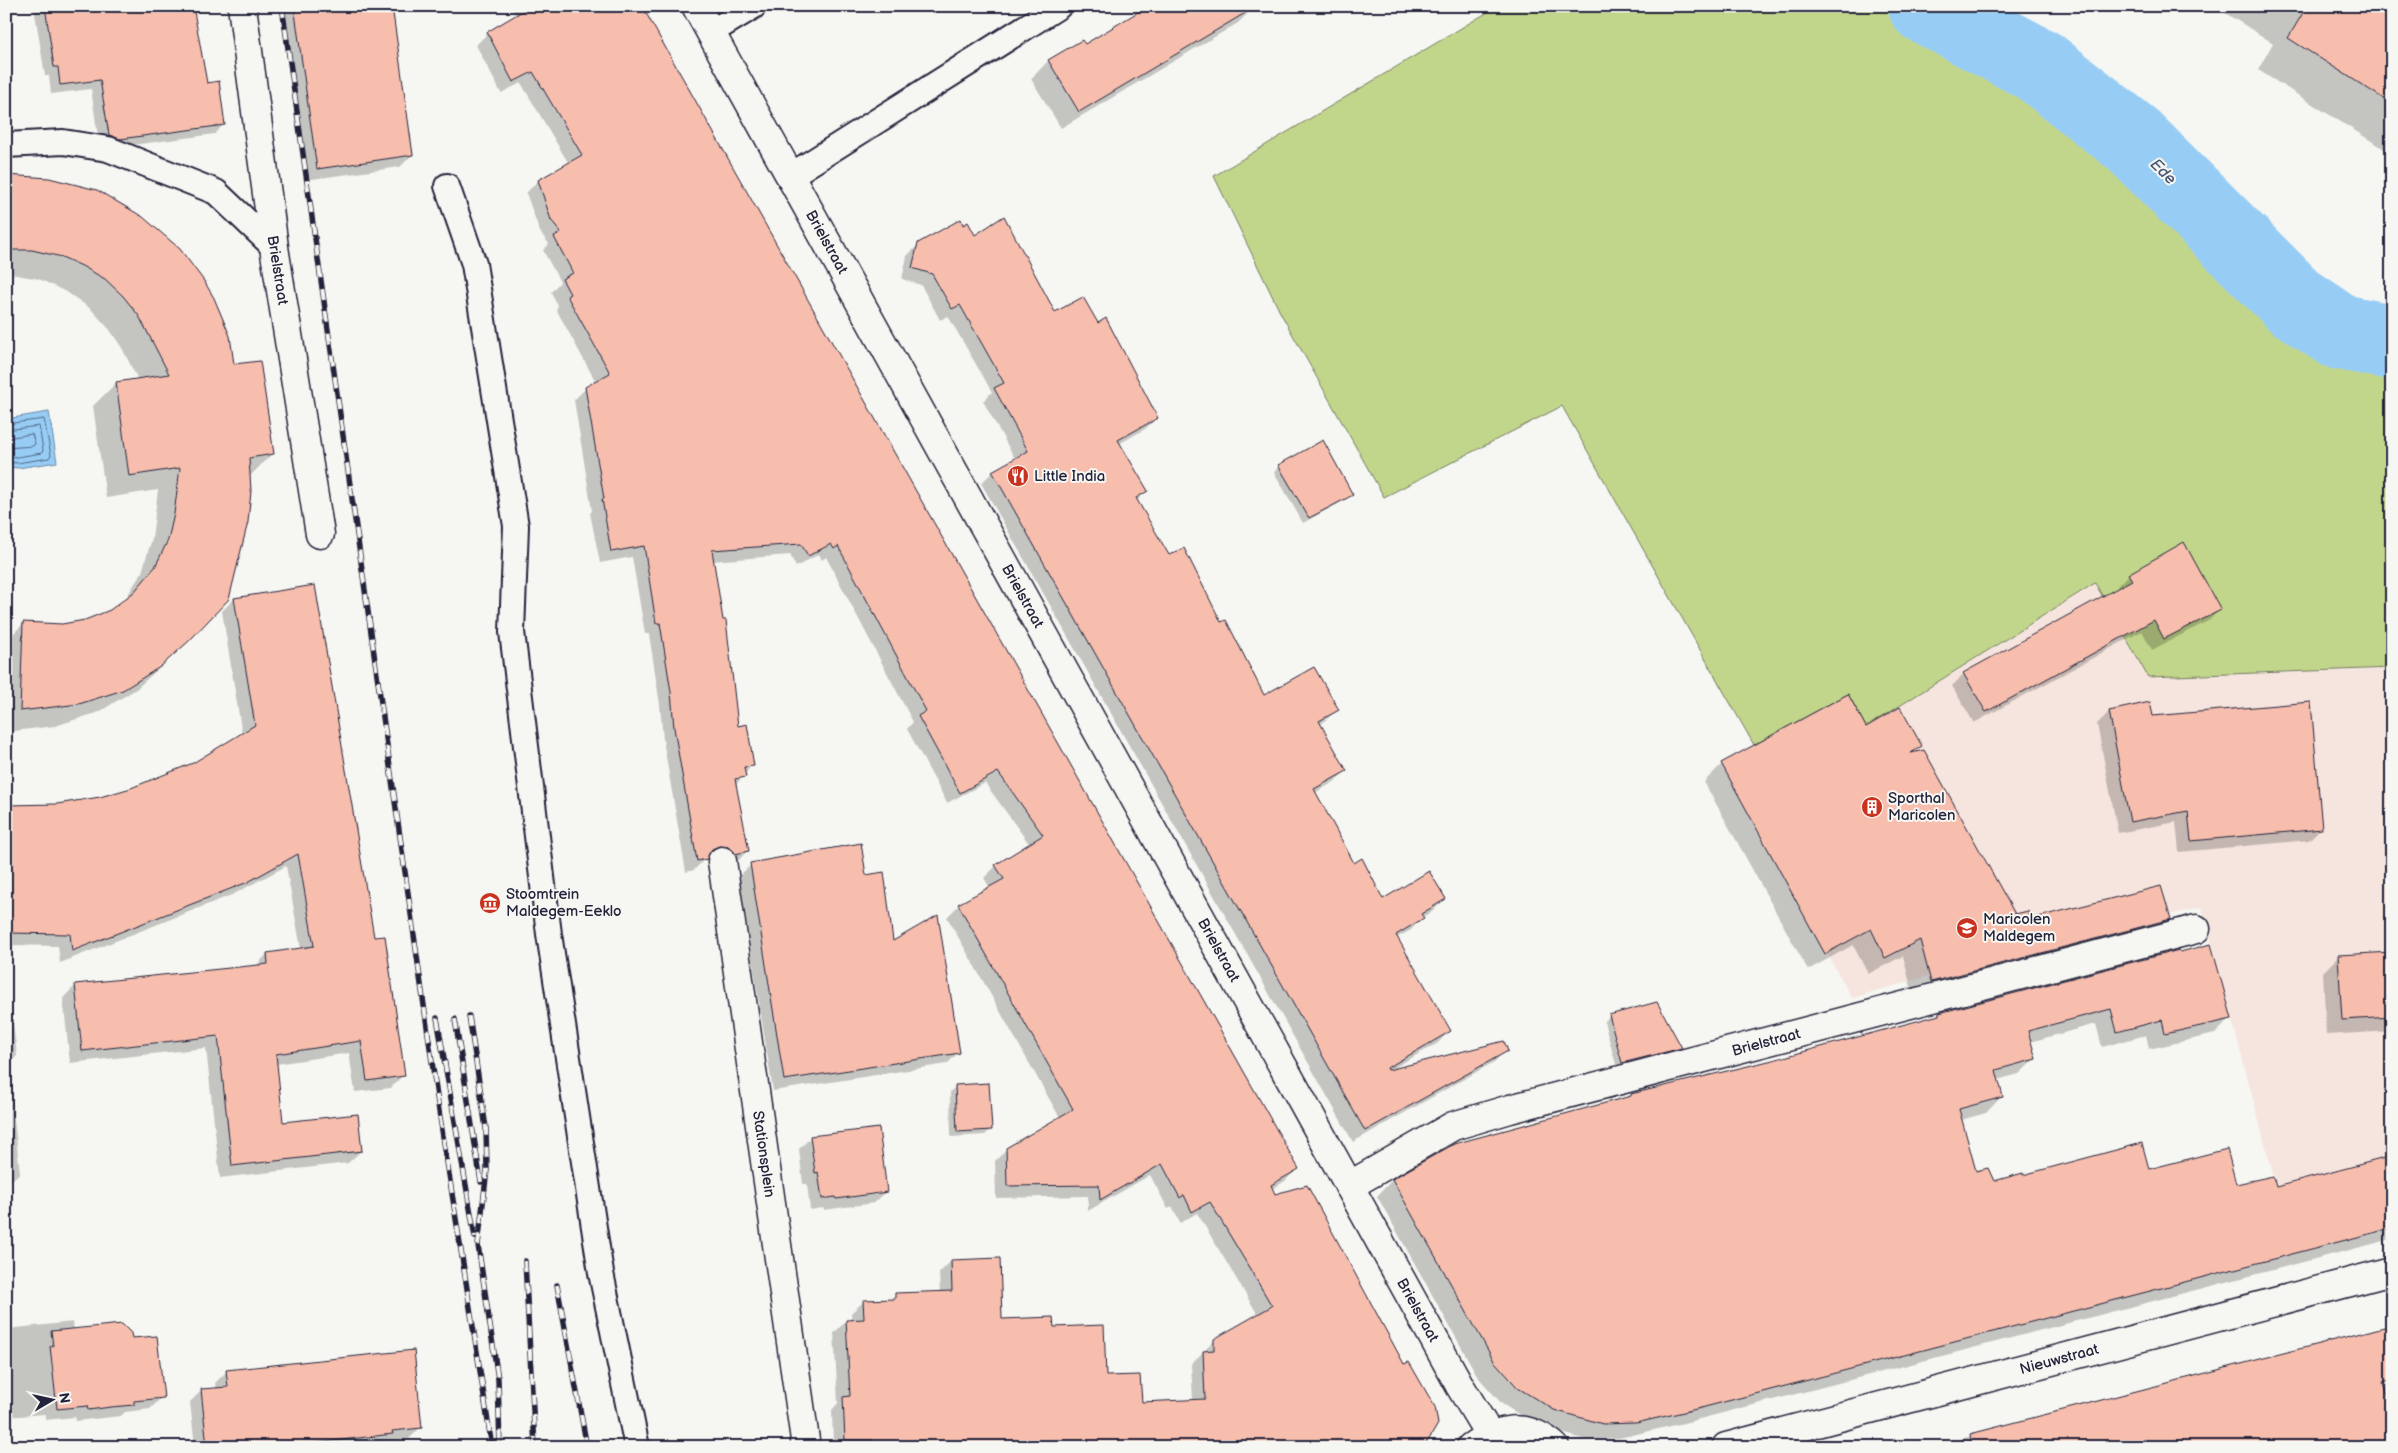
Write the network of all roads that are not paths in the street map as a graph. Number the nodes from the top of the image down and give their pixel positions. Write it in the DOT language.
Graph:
graph roads {
  1 [pos="242,6"];
  2 [pos="696,6"];
  3 [pos="754,6"];
  4 [pos="1059,6"];
  5 [pos="711,32"];
  6 [pos="6,145"];
  7 [pos="790,176"];
  8 [pos="447,186"];
  9 [pos="274,247"];
  10 [pos="320,534"];
  11 [pos="722,861"];
  12 [pos="2196,929"];
  13 [pos="1349,1186"];
  14 [pos="2392,1271"];
  15 [pos="1480,1440"];
  16 [pos="637,1447"];
  17 [pos="806,1447"];
  18 [pos="1555,1447"];
  19 [pos="1726,1447"];
  1 -- 9 [label="street, Brielstraat"];
  2 -- 5 [label="street, Brielstraat"];
  3 -- 5 [label="lane"];
  4 -- 7 [label="lane"];
  5 -- 7 [label="street, Brielstraat"];
  6 -- 9 [label="lane"];
  7 -- 13 [label="street, Brielstraat"];
  8 -- 16 [label="lane"];
  9 -- 10 [label="street, Brielstraat"];
  11 -- 17 [label="street, Stationsplein"];
  12 -- 13 [label="street, Brielstraat"];
  13 -- 15 [label="street, Brielstraat"];
  14 -- 19 [label="street, Nieuwstraat"];
  15 -- 18 [label="street"];
}
